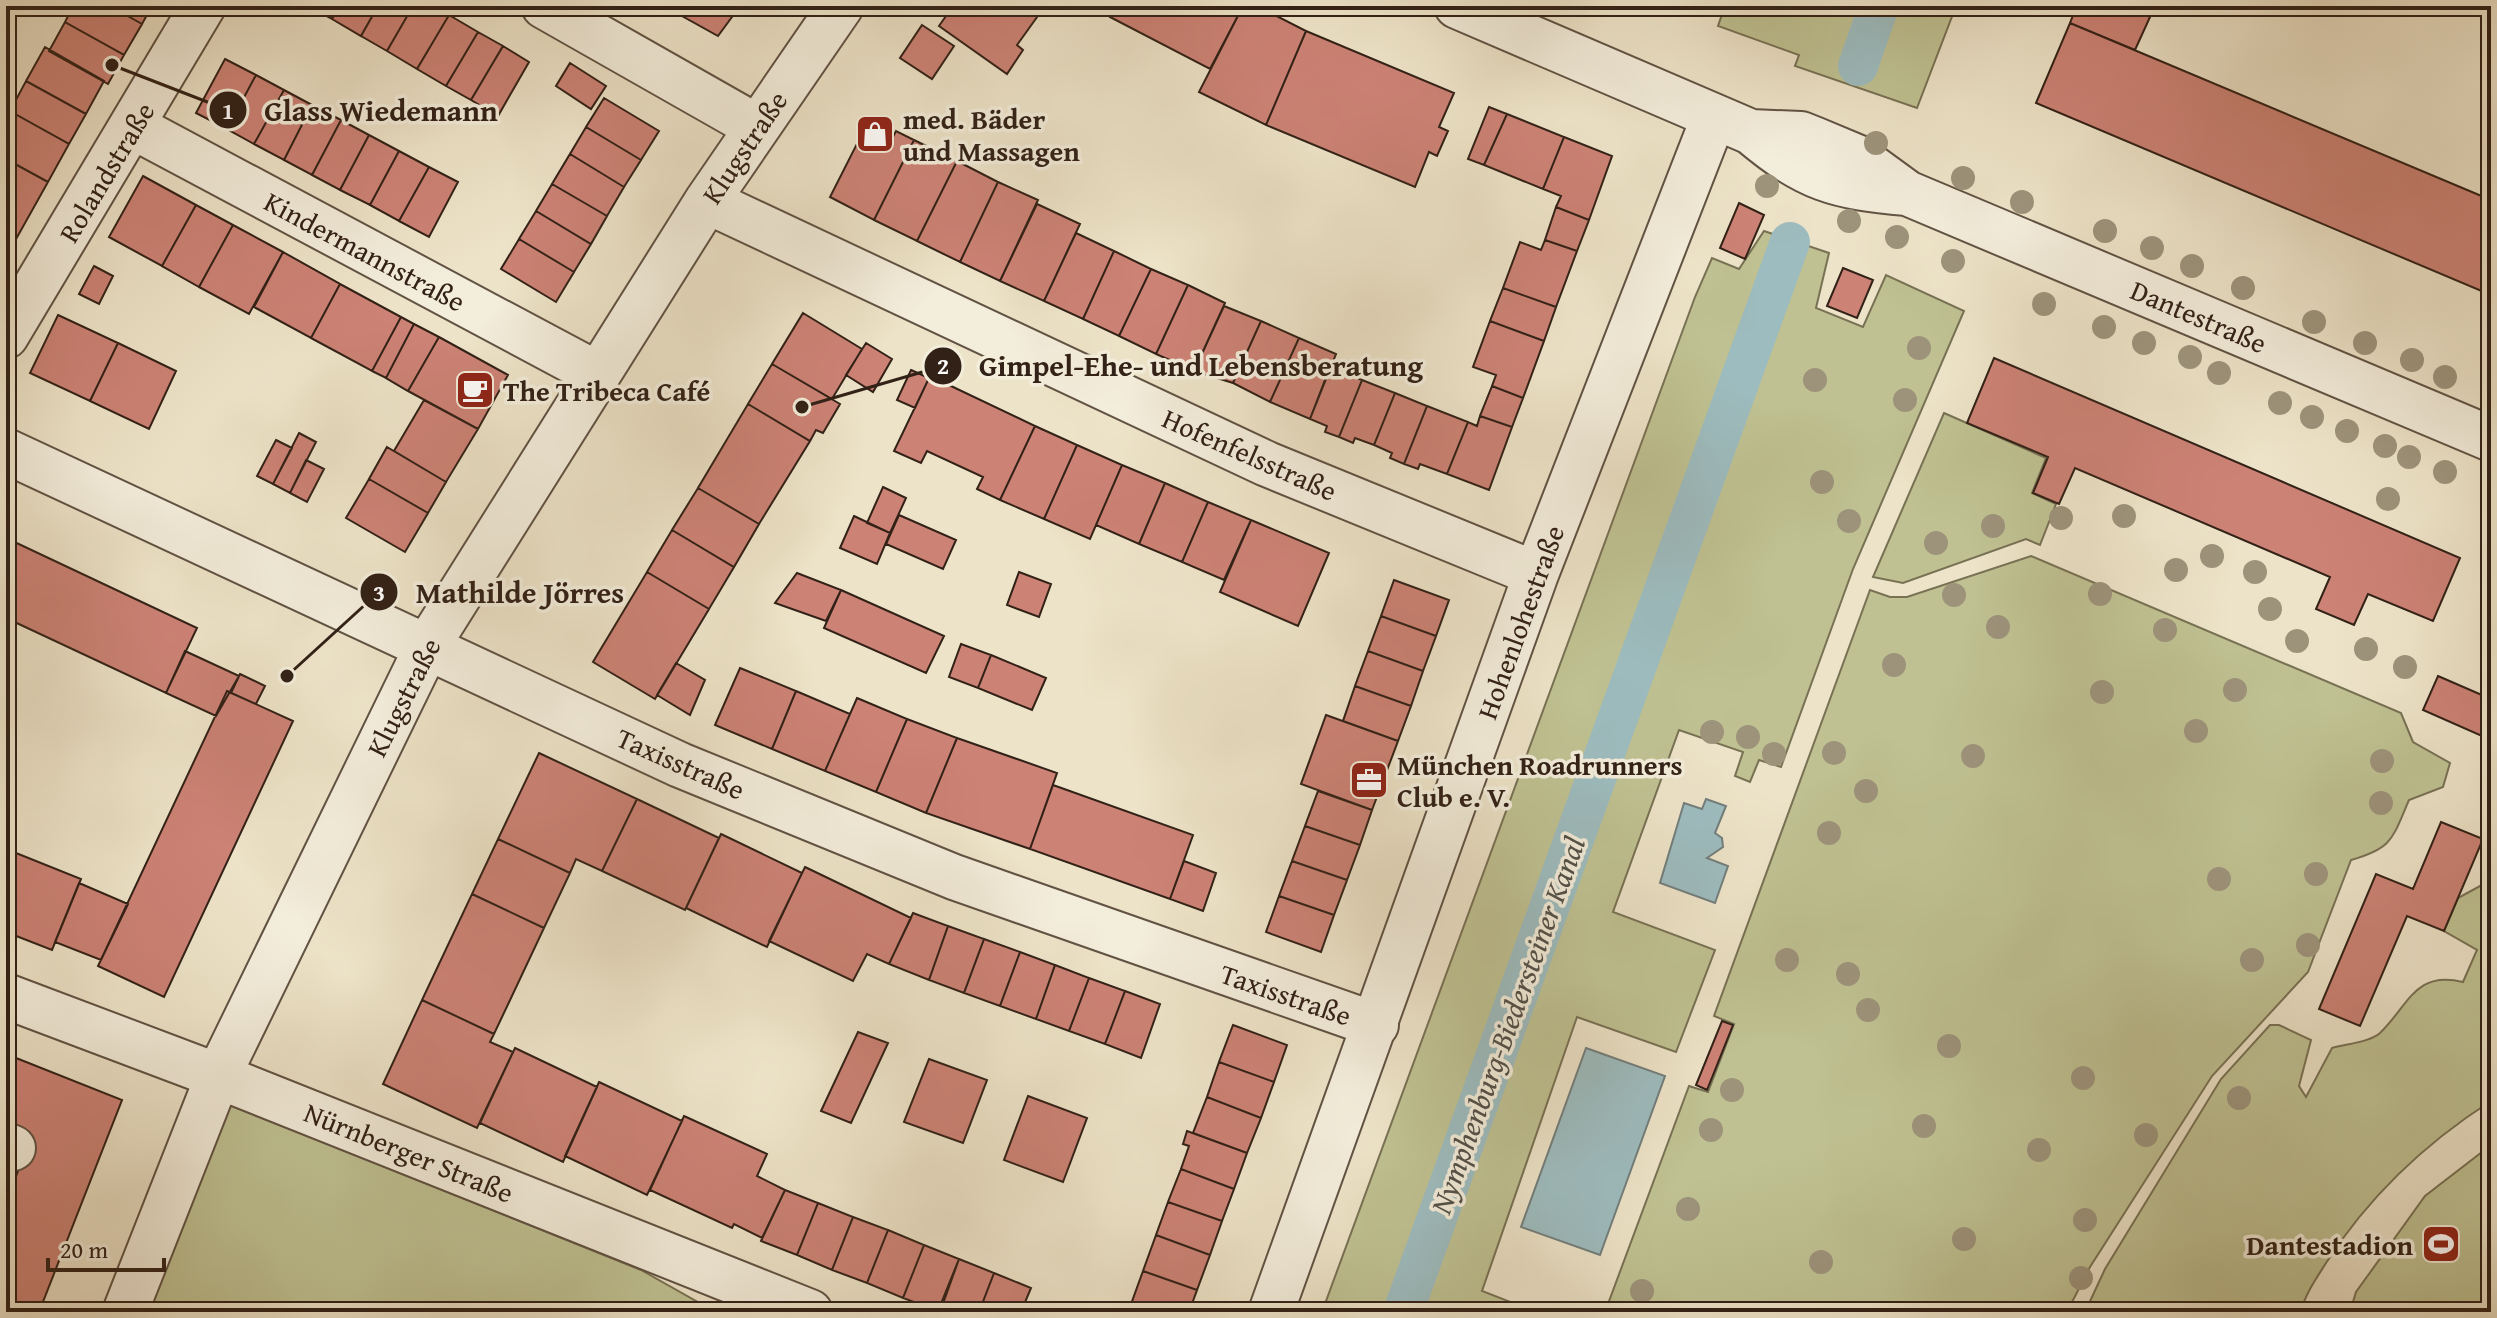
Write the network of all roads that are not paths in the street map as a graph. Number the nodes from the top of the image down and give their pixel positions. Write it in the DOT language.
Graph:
graph roads {
  1 [pos="203,6"];
  2 [pos="544,6"];
  3 [pos="841,6"];
  4 [pos="1457,6"];
  5 [pos="1732,124"];
  6 [pos="134,127"];
  7 [pos="757,127"];
  8 [pos="707,201"];
  9 [pos="6,336"];
  10 [pos="597,374"];
  11 [pos="2491,439"];
  12 [pos="6,451"];
  13 [pos="1536,574"];
  14 [pos="428,645"];
  15 [pos="6,996"];
  16 [pos="1376,1025"];
  17 [pos="218,1076"];
  18 [pos="125,1312"];
  19 [pos="810,1312"];
  20 [pos="1271,1312"];
  1 -- 6 [label="street, Rolandstraße"];
  2 -- 7 [label="street"];
  3 -- 7 [label="street, Klugstraße"];
  4 -- 5 [label="street"];
  5 -- 11 [label="street, Dantestraße"];
  5 -- 13 [label="street, Hohenlohestraße"];
  6 -- 9 [label="street, Rolandstraße"];
  6 -- 10 [label="street, Kindermannstraße"];
  7 -- 8 [label="street, Klugstraße"];
  8 -- 10 [label="street, Klugstraße"];
  8 -- 13 [label="street, Hofenfelsstraße"];
  10 -- 14 [label="street, Klugstraße"];
  12 -- 14 [label="street, Taxisstraße"];
  13 -- 16 [label="street, Hohenlohestraße"];
  14 -- 16 [label="street, Taxisstraße"];
  14 -- 17 [label="street, Klugstraße"];
  15 -- 17 [label="street, Nürnberger Straße"];
  16 -- 20 [label="street, Hohenlohestraße"];
  17 -- 18 [label="street, Klugstraße"];
  17 -- 19 [label="street, Nürnberger Straße"];
}
